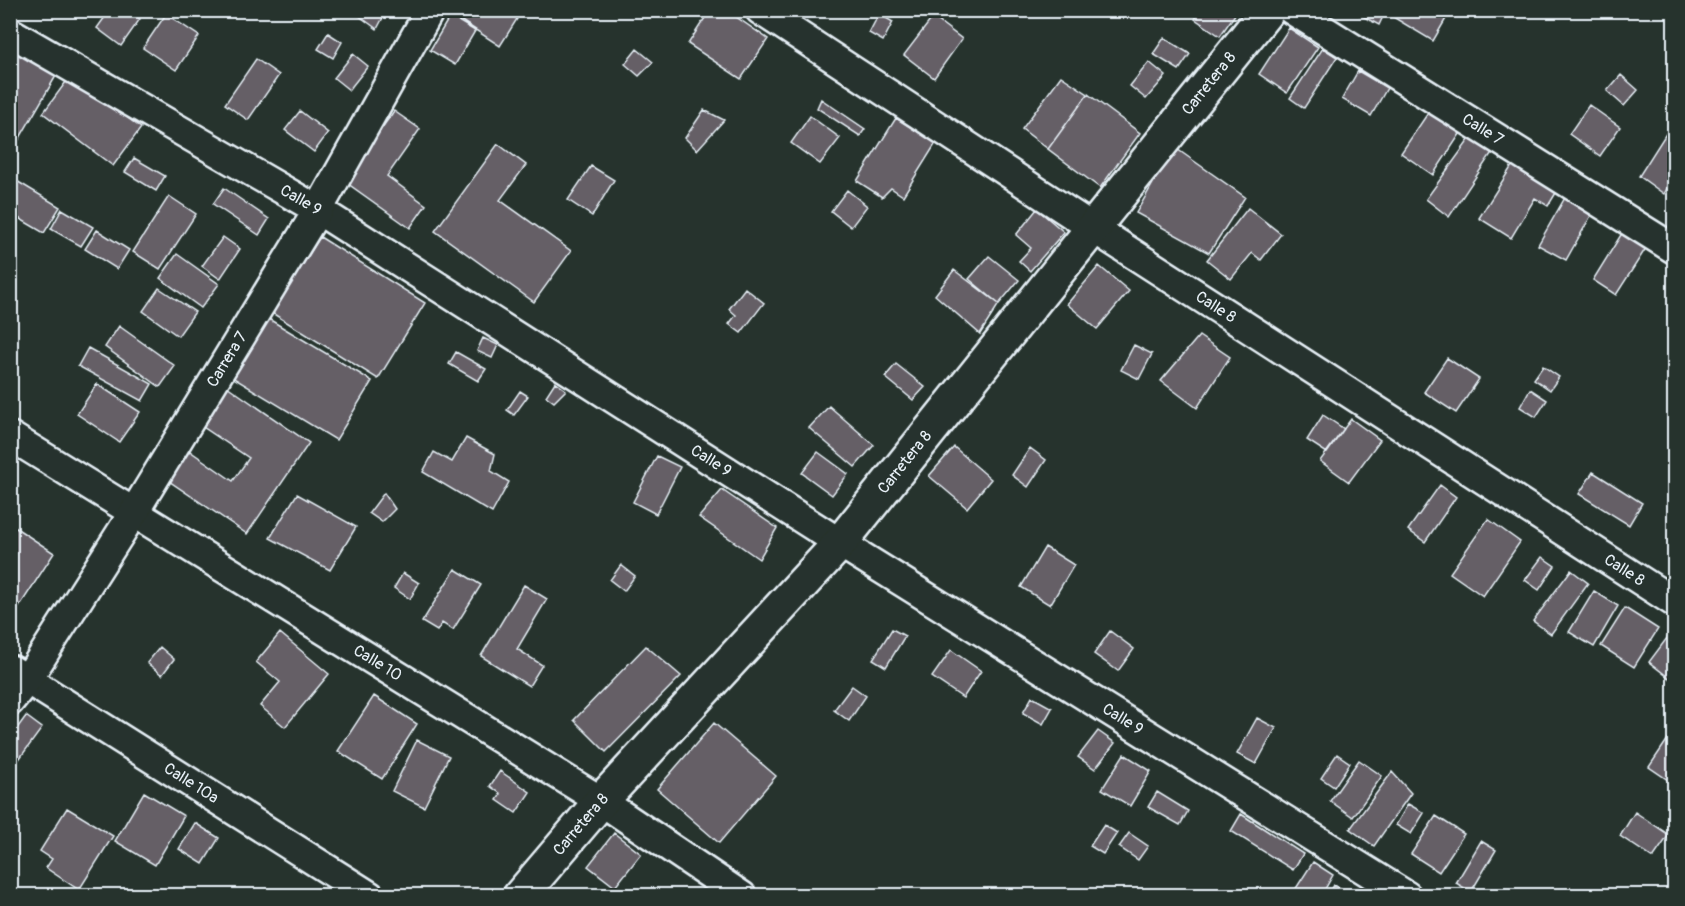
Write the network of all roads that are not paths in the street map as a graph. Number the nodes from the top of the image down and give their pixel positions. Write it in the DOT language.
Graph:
graph roads {
  1 [pos="430,10"];
  2 [pos="760,10"];
  3 [pos="1268,10"];
  4 [pos="1292,10"];
  5 [pos="10,32"];
  6 [pos="318,210"];
  7 [pos="1093,228"];
  8 [pos="1674,249"];
  9 [pos="10,436"];
  10 [pos="134,512"];
  11 [pos="840,543"];
  12 [pos="1674,602"];
  13 [pos="16,683"];
  14 [pos="601,801"];
  15 [pos="370,896"];
  16 [pos="520,896"];
  17 [pos="742,896"];
  18 [pos="1407,896"];
  1 -- 6 [label="street, Carrera 7"];
  2 -- 7 [label="street, Calle 8"];
  3 -- 7 [label="street, Carretera 8"];
  4 -- 8 [label="street, Calle 7"];
  5 -- 6 [label="street, Calle 9"];
  6 -- 10 [label="street, Carrera 7"];
  6 -- 11 [label="street, Calle 9"];
  7 -- 11 [label="street, Carretera 8"];
  7 -- 12 [label="street, Calle 8"];
  9 -- 10 [label="street, Calle 10"];
  10 -- 13 [label="street, Carrera 7"];
  10 -- 14 [label="street, Calle 10"];
  11 -- 14 [label="street, Carretera 8"];
  11 -- 18 [label="street, Calle 9"];
  13 -- 15 [label="street, Calle 10a"];
  14 -- 16 [label="street, Carretera 8"];
  14 -- 17 [label="street, Calle 10"];
}
